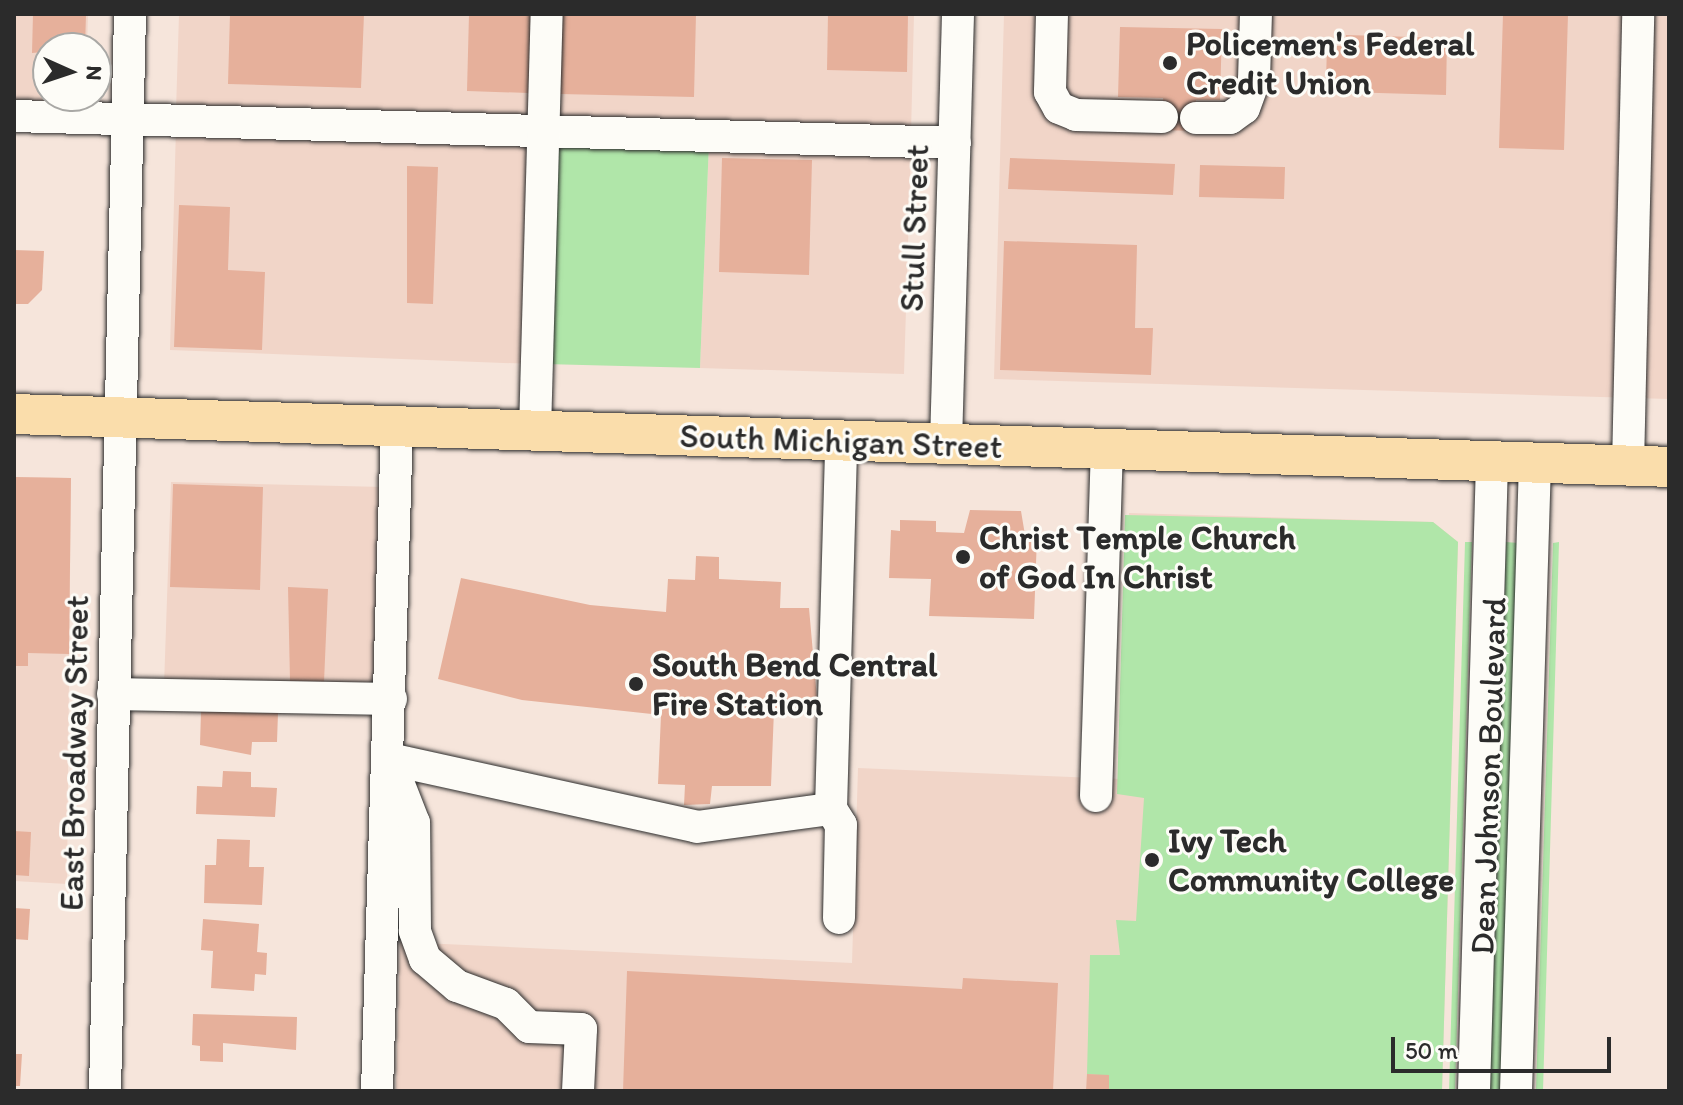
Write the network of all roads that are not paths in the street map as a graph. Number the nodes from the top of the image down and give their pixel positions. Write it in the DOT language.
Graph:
graph roads {
  1 [pos="130,14"];
  2 [pos="547,14"];
  3 [pos="958,14"];
  4 [pos="1052,14"];
  5 [pos="1256,14"];
  6 [pos="1638,14"];
  7 [pos="14,116"];
  8 [pos="1162,117"];
  9 [pos="1196,118"];
  10 [pos="127,119"];
  11 [pos="544,131"];
  12 [pos="955,143"];
  13 [pos="14,414"];
  14 [pos="121,418"];
  15 [pos="397,426"];
  16 [pos="535,431"];
  17 [pos="841,441"];
  18 [pos="946,444"];
  19 [pos="1107,450"];
  20 [pos="1492,461"];
  21 [pos="1535,463"];
  22 [pos="1628,466"];
  23 [pos="1669,467"];
  24 [pos="113,694"];
  25 [pos="391,699"];
  26 [pos="389,759"];
  27 [pos="1096,796"];
  28 [pos="831,809"];
  29 [pos="839,918"];
  30 [pos="105,1091"];
  31 [pos="377,1091"];
  32 [pos="578,1091"];
  33 [pos="1474,1091"];
  34 [pos="1516,1091"];
  1 -- 10 [label="street, East Broadway Street"];
  2 -- 11 [label="street"];
  3 -- 12 [label="street, Stull Street"];
  4 -- 8 [label="street"];
  5 -- 9 [label="street"];
  6 -- 22 [label="street"];
  7 -- 10 [label="street"];
  10 -- 11 [label="street"];
  10 -- 14 [label="street, East Broadway Street"];
  11 -- 12 [label="street"];
  11 -- 16 [label="street"];
  12 -- 18 [label="street, Stull Street"];
  13 -- 14 [label="main road, South Michigan Street"];
  14 -- 15 [label="main road, South Michigan Street"];
  14 -- 24 [label="street, East Broadway Street"];
  15 -- 16 [label="main road, South Michigan Street"];
  15 -- 25 [label="street"];
  16 -- 17 [label="main road, South Michigan Street"];
  17 -- 18 [label="main road, South Michigan Street"];
  17 -- 28 [label="street"];
  18 -- 19 [label="main road, South Michigan Street"];
  19 -- 20 [label="main road, South Michigan Street"];
  19 -- 27 [label="street"];
  20 -- 21 [label="main road, South Michigan Street"];
  20 -- 33 [label="street, Dean Johnson Boulevard"];
  21 -- 22 [label="main road, South Michigan Street"];
  21 -- 34 [label="street, Dean Johnson Boulevard"];
  22 -- 23 [label="main road, South Michigan Street"];
  24 -- 25 [label="street"];
  24 -- 30 [label="street, East Broadway Street"];
  25 -- 26 [label="street"];
  26 -- 28 [label="street"];
  26 -- 31 [label="street"];
  26 -- 32 [label="street"];
  28 -- 29 [label="street"];
}
